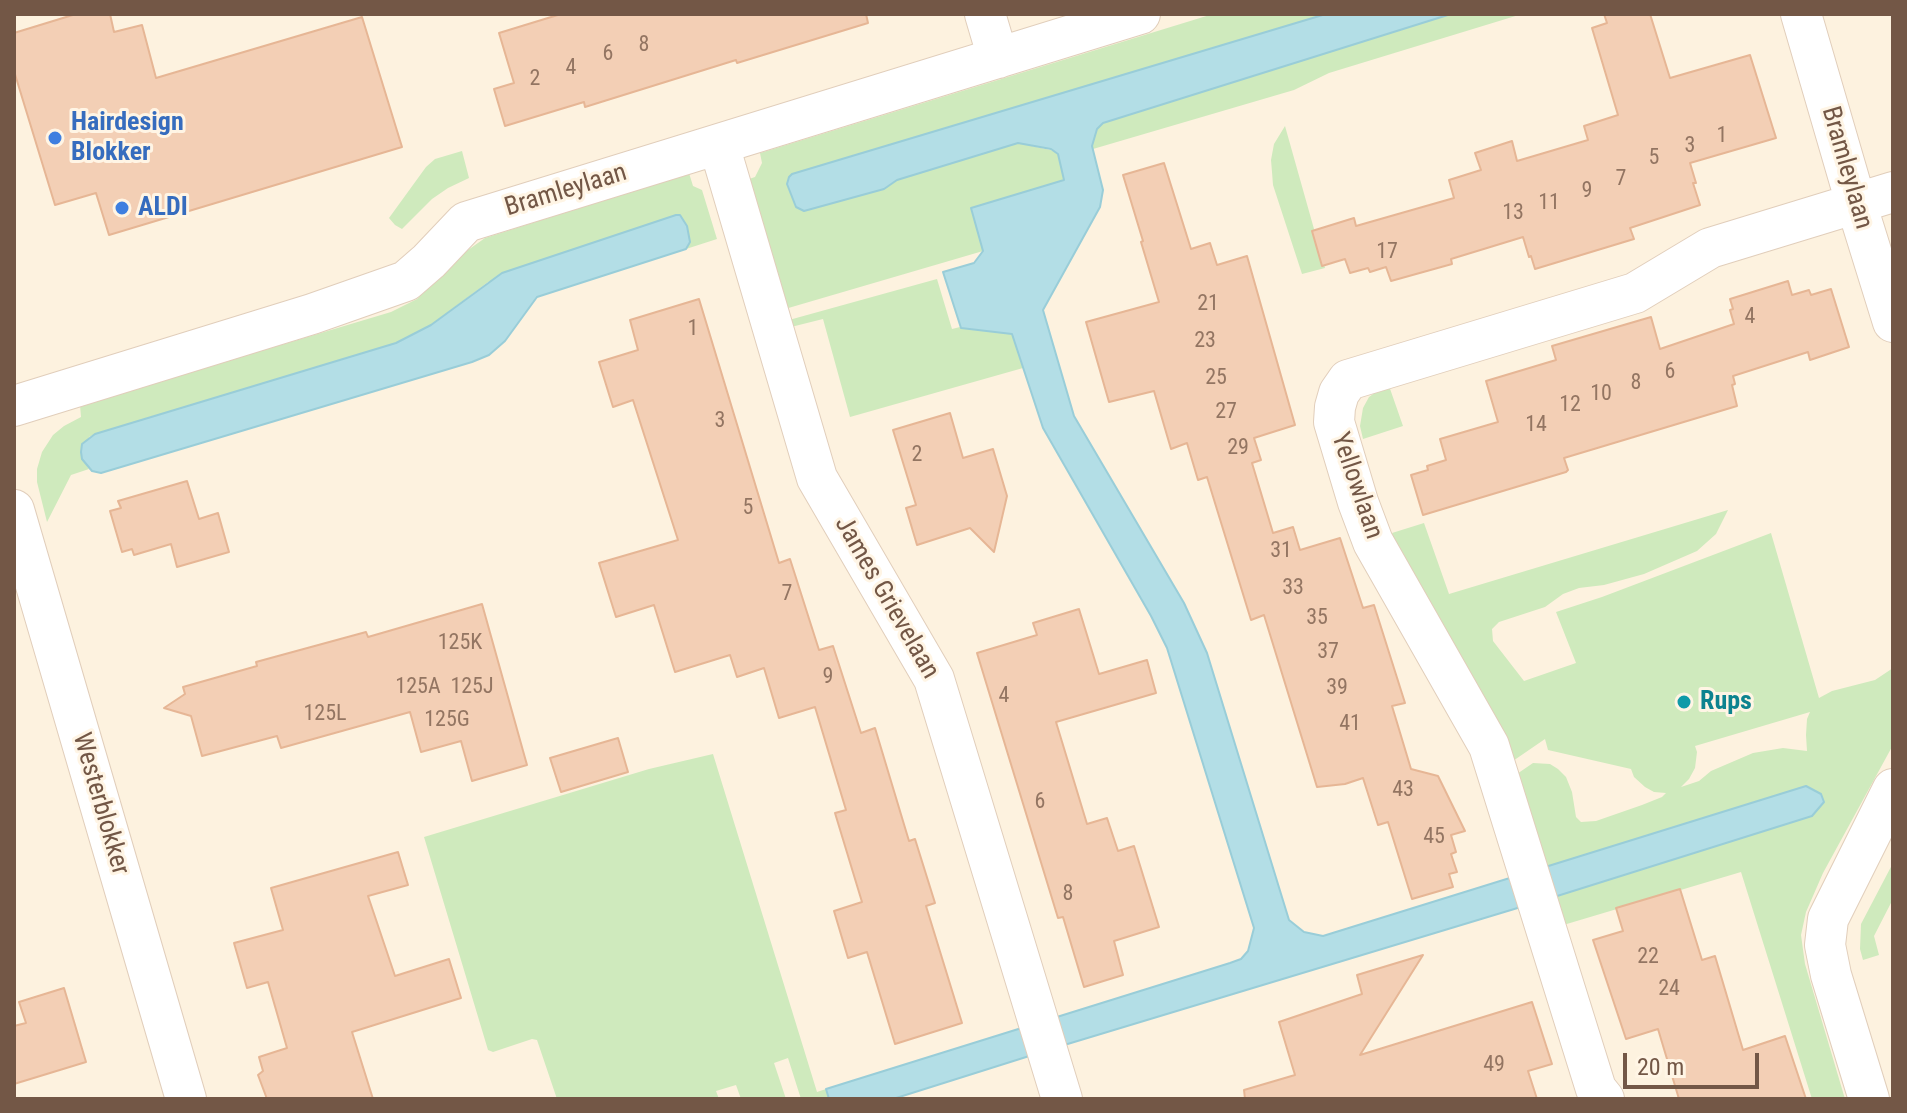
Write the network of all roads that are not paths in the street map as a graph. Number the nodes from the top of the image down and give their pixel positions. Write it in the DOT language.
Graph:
graph roads {
  1 [pos="985,14"];
  2 [pos="1140,14"];
  3 [pos="1801,14"];
  4 [pos="998,58"];
  5 [pos="719,145"];
  6 [pos="1874,198"];
  7 [pos="1893,322"];
  8 [pos="14,406"];
  9 [pos="14,510"];
  10 [pos="1893,789"];
  11 [pos="1596,1096"];
  12 [pos="186,1099"];
  13 [pos="1062,1099"];
  14 [pos="1869,1099"];
  1 -- 4 [label="street"];
  2 -- 4 [label="street, Bramleylaan"];
  3 -- 6 [label="street, Bramleylaan"];
  4 -- 5 [label="street, Bramleylaan"];
  5 -- 8 [label="street, Bramleylaan"];
  5 -- 13 [label="street, James Grievelaan"];
  6 -- 7 [label="street, Bramleylaan"];
  6 -- 11 [label="street, Yellowlaan"];
  9 -- 12 [label="street, Westerblokker"];
  10 -- 14 [label="street"];
}
